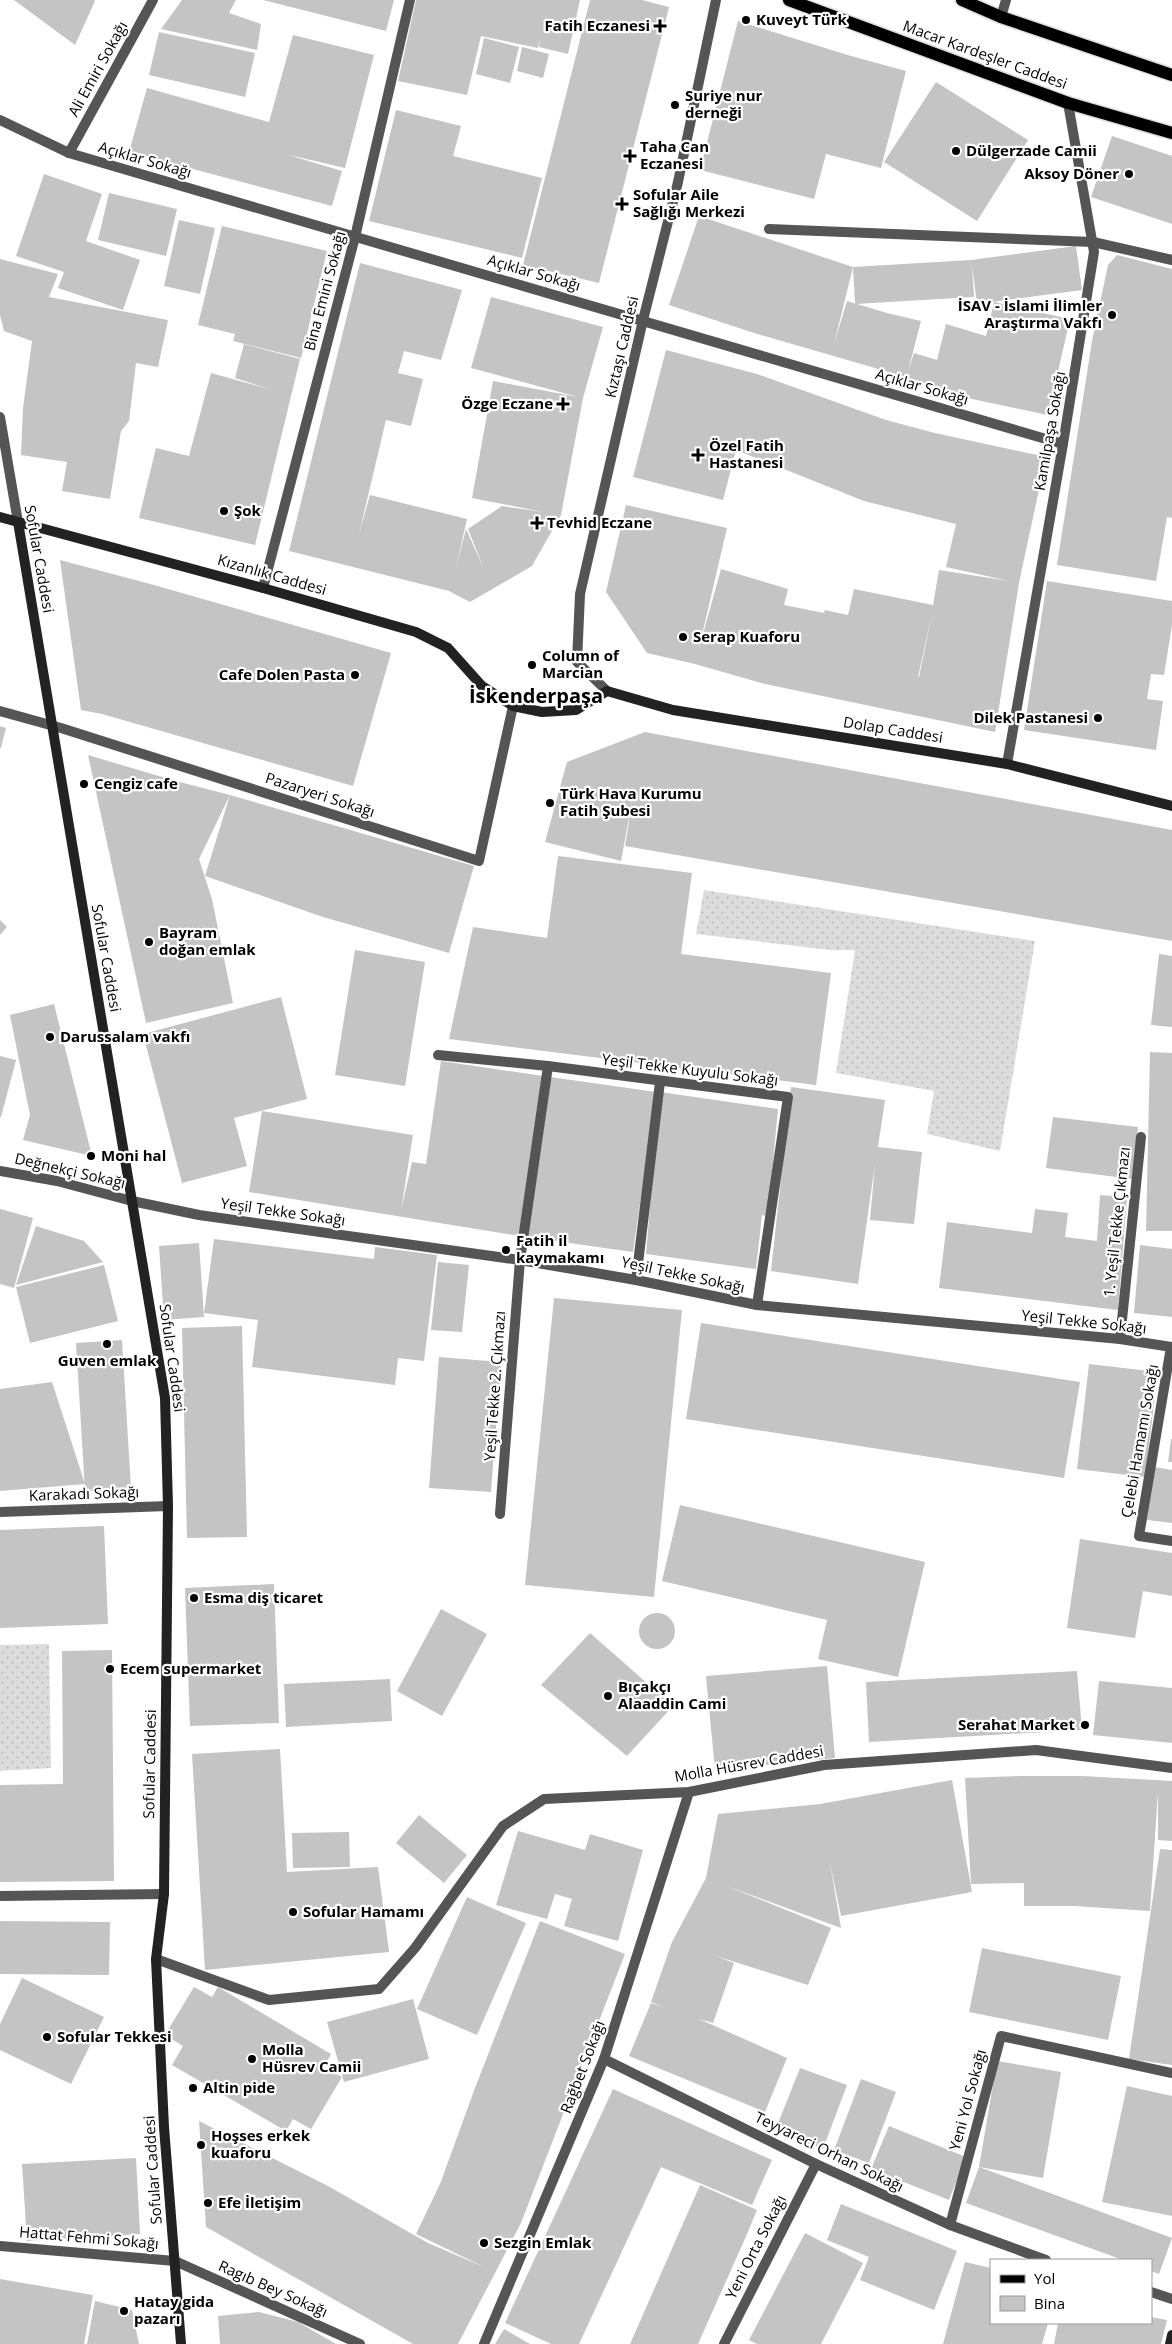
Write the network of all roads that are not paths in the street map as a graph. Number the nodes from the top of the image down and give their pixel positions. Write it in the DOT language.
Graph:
graph roads {
  1 [pos="153,0"];
  2 [pos="410,0"];
  3 [pos="716,0"];
  4 [pos="789,0"];
  5 [pos="962,0"];
  6 [pos="1006,0"];
  7 [pos="1001,17"];
  8 [pos="1172,75"];
  9 [pos="1068,103"];
  10 [pos="0,120"];
  11 [pos="1172,133"];
  12 [pos="69,153"];
  13 [pos="769,229"];
  14 [pos="355,237"];
  15 [pos="1093,242"];
  16 [pos="1172,260"];
  17 [pos="643,320"];
  18 [pos="0,417"];
  19 [pos="1063,444"];
  20 [pos="0,517"];
  21 [pos="18,522"];
  22 [pos="263,588"];
  23 [pos="607,691"];
  24 [pos="513,706"];
  25 [pos="0,711"];
  26 [pos="52,725"];
  27 [pos="1007,764"];
  28 [pos="1172,806"];
  29 [pos="438,1055"];
  30 [pos="548,1066"];
  31 [pos="660,1082"];
  32 [pos="1141,1137"];
  33 [pos="0,1171"];
  34 [pos="132,1201"];
  35 [pos="520,1260"];
  36 [pos="636,1280"];
  37 [pos="757,1305"];
  38 [pos="1120,1339"];
  39 [pos="1171,1347"];
  40 [pos="168,1506"];
  41 [pos="0,1512"];
  42 [pos="500,1514"];
  43 [pos="1172,1541"];
  44 [pos="1172,1768"];
  45 [pos="689,1792"];
  46 [pos="164,1894"];
  47 [pos="0,1896"];
  48 [pos="156,1959"];
  49 [pos="604,2059"];
  50 [pos="1172,2073"];
  51 [pos="816,2164"];
  52 [pos="950,2225"];
  53 [pos="0,2246"];
  54 [pos="1043,2259"];
  55 [pos="175,2261"];
  56 [pos="1152,2292"];
  57 [pos="1172,2299"];
  58 [pos="1172,2335"];
  59 [pos="181,2344"];
  60 [pos="360,2344"];
  61 [pos="484,2344"];
  62 [pos="724,2344"];
  63 [pos="1170,2344"];
  1 -- 12 [label="street, Ali Emiri Sokağı"];
  2 -- 14 [label="street, Bina Emini Sokağı"];
  3 -- 17 [label="street, Kıztaşı Caddesi"];
  4 -- 9 [label="main road, Macar Kardeşler Caddesi"];
  5 -- 7 [label="main road"];
  6 -- 7 [label="street"];
  7 -- 8 [label="main road"];
  9 -- 11 [label="main road, Macar Kardeşler Caddesi"];
  9 -- 15 [label="street, Kamilpaşa Sokağı"];
  10 -- 12 [label="street, Açıklar Sokağı"];
  12 -- 14 [label="street, Açıklar Sokağı"];
  13 -- 15 [label="street"];
  14 -- 17 [label="street, Açıklar Sokağı"];
  14 -- 22 [label="street, Bina Emini Sokağı"];
  15 -- 16 [label="street"];
  15 -- 19 [label="street, Kamilpaşa Sokağı"];
  17 -- 19 [label="street, Açıklar Sokağı"];
  17 -- 23 [label="street, Kıztaşı Caddesi"];
  18 -- 21 [label="street, Sofular Caddesi"];
  19 -- 27 [label="street, Kamilpaşa Sokağı"];
  20 -- 21 [label="main road, Kızanlık Caddesi"];
  21 -- 22 [label="main road, Kızanlık Caddesi"];
  21 -- 26 [label="main road, Sofular Caddesi"];
  22 -- 24 [label="main road, Kızanlık Caddesi"];
  23 -- 24 [label="main road"];
  23 -- 27 [label="main road, Dolap Caddesi"];
  24 -- 26 [label="street, Pazaryeri Sokağı"];
  25 -- 26 [label="street, Pazaryeri Sokağı"];
  26 -- 34 [label="main road, Sofular Caddesi"];
  27 -- 28 [label="main road, Dolap Caddesi"];
  29 -- 30 [label="street, Yeşil Tekke Kuyulu Sokağı"];
  30 -- 31 [label="street, Yeşil Tekke Kuyulu Sokağı"];
  30 -- 35 [label="street, Yeşil Tekke 2. Çıkmazı"];
  31 -- 36 [label="street"];
  31 -- 37 [label="street, Yeşil Tekke Kuyulu Sokağı"];
  32 -- 38 [label="street, 1. Yeşil Tekke Çıkmazı"];
  33 -- 34 [label="street, Değnekçi Sokağı"];
  34 -- 35 [label="street, Yeşil Tekke Sokağı"];
  34 -- 40 [label="main road, Sofular Caddesi"];
  35 -- 36 [label="street, Yeşil Tekke Sokağı"];
  35 -- 42 [label="street, Yeşil Tekke 2. Çıkmazı"];
  36 -- 37 [label="street, Yeşil Tekke Sokağı"];
  37 -- 38 [label="street, Yeşil Tekke Sokağı"];
  38 -- 39 [label="street, Yeşil Tekke Sokağı"];
  39 -- 43 [label="street, Çelebi Hamamı Sokağı"];
  40 -- 41 [label="street, Karakadı Sokağı"];
  40 -- 46 [label="main road, Sofular Caddesi"];
  44 -- 45 [label="street, Molla Hüsrev Caddesi"];
  45 -- 48 [label="street, Molla Hüsrev Caddesi"];
  45 -- 49 [label="street, Rağbet Sokağı"];
  46 -- 47 [label="street"];
  46 -- 48 [label="main road, Sofular Caddesi"];
  48 -- 55 [label="main road, Sofular Caddesi"];
  49 -- 51 [label="street, Teyyareci Orhan Sokağı"];
  49 -- 61 [label="street, Rağbet Sokağı"];
  50 -- 52 [label="street, Yeni Yol Sokağı"];
  51 -- 52 [label="street, Teyyareci Orhan Sokağı"];
  51 -- 62 [label="street, Yeni Orta Sokağı"];
  52 -- 54 [label="street, Teyyareci Orhan Sokağı"];
  53 -- 55 [label="street, Hattat Fehmi Sokağı"];
  55 -- 59 [label="main road, Sofular Caddesi"];
  55 -- 60 [label="street, Ragıb Bey Sokağı"];
  56 -- 57 [label="street"];
  58 -- 63 [label="main road"];
}
